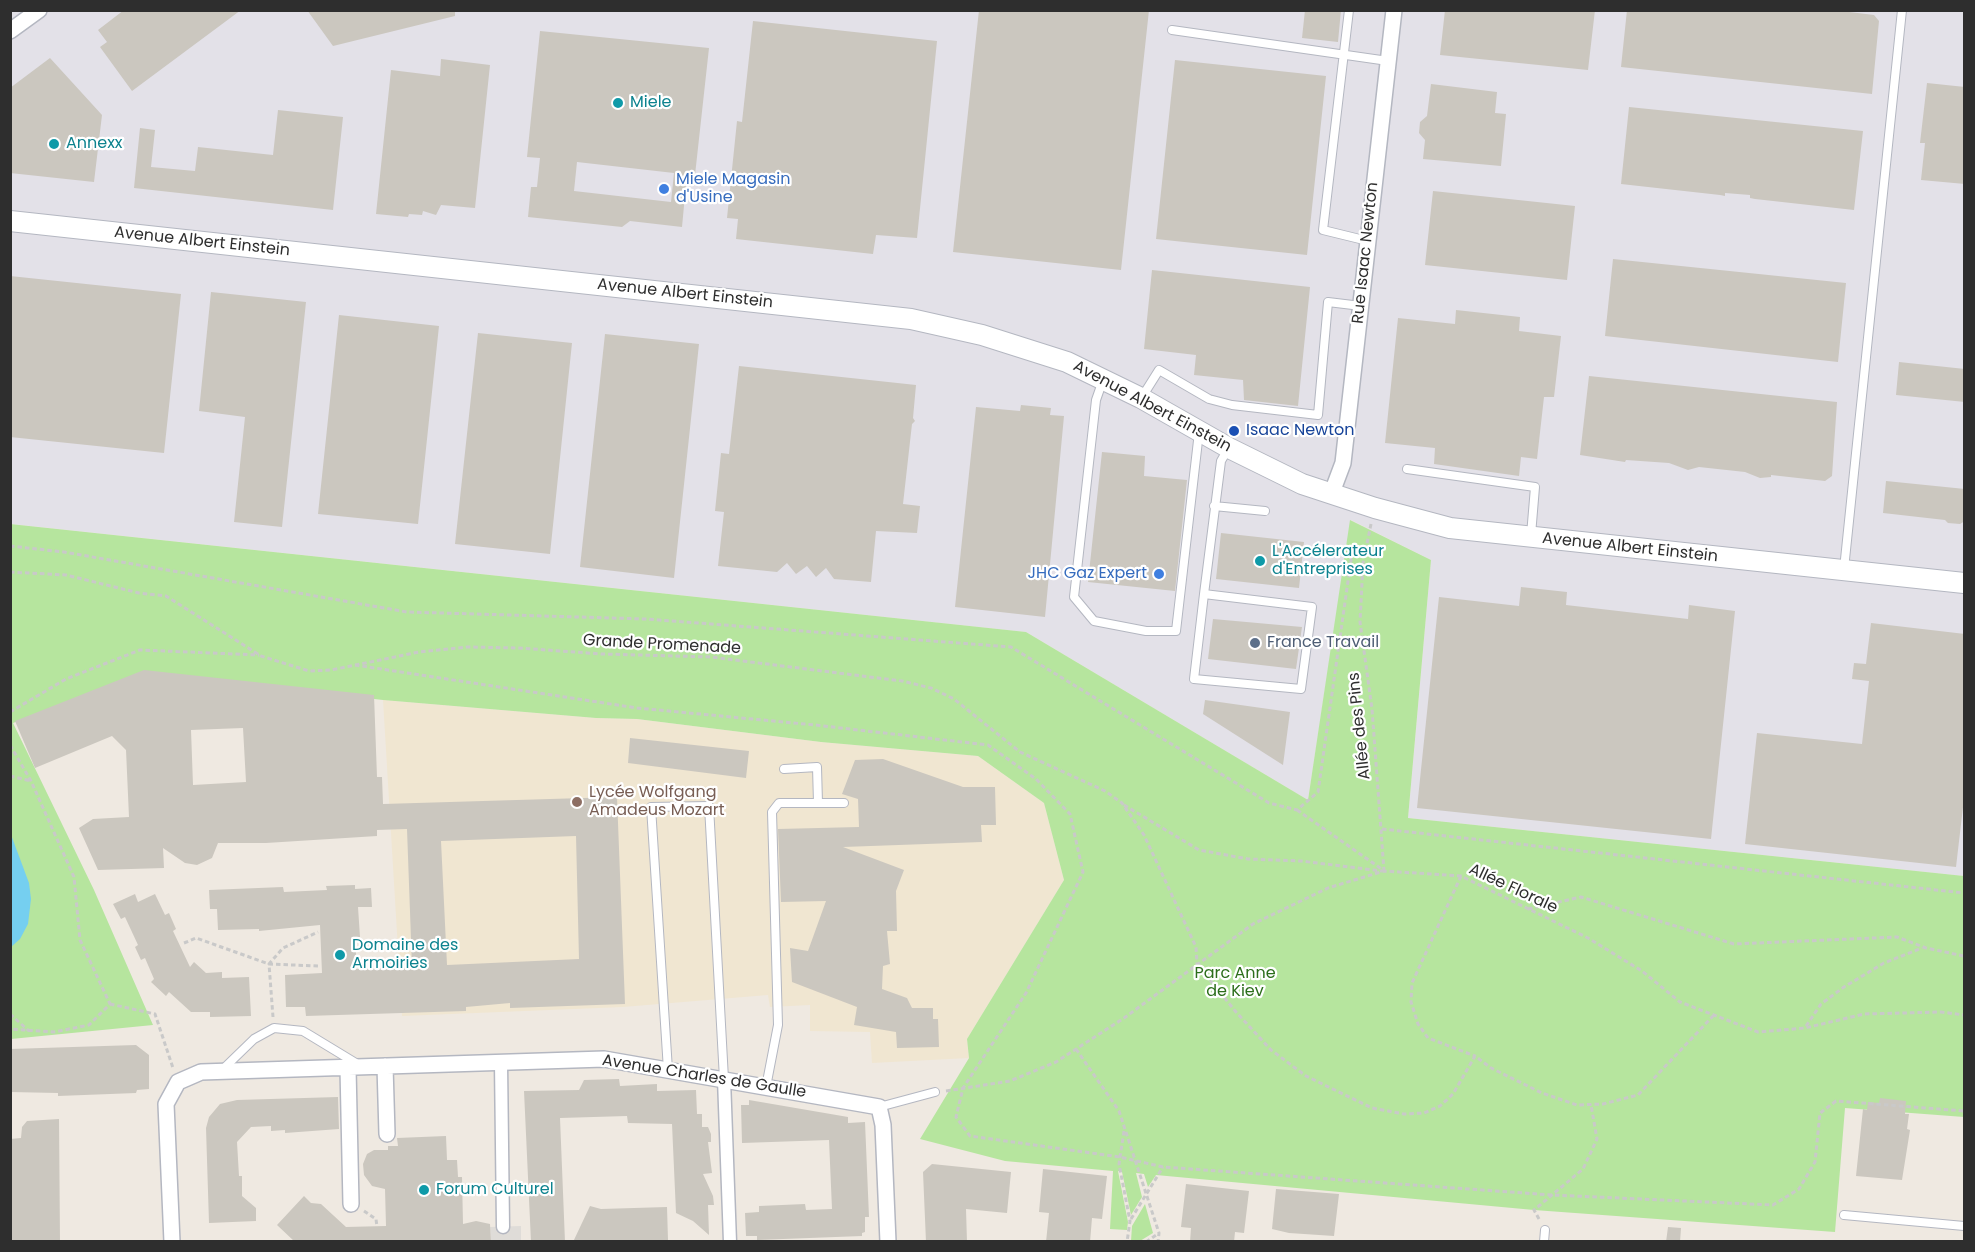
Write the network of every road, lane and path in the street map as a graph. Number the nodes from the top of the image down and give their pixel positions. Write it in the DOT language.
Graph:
graph roads {
  1 [pos="39,10"];
  2 [pos="1349,10"];
  3 [pos="1394,10"];
  4 [pos="1902,10"];
  5 [pos="1172,30"];
  6 [pos="10,31"];
  7 [pos="1344,55"];
  8 [pos="1388,61"];
  9 [pos="10,222"];
  10 [pos="1368,241"];
  11 [pos="1360,306"];
  12 [pos="1103,379"];
  13 [pos="1141,398"];
  14 [pos="1199,432"];
  15 [pos="1229,448"];
  16 [pos="1407,469"];
  17 [pos="1331,495"];
  18 [pos="1214,506"];
  19 [pos="1375,508"];
  20 [pos="1265,511"];
  21 [pos="1531,537"];
  22 [pos="10,546"];
  23 [pos="1367,546"];
  24 [pos="1844,571"];
  25 [pos="10,572"];
  26 [pos="1965,583"];
  27 [pos="1204,594"];
  28 [pos="261,656"];
  29 [pos="355,664"];
  30 [pos="10,712"];
  31 [pos="10,745"];
  32 [pos="784,769"];
  33 [pos="10,776"];
  34 [pos="31,781"];
  35 [pos="818,803"];
  36 [pos="844,803"];
  37 [pos="1122,803"];
  38 [pos="1297,810"];
  39 [pos="1382,828"];
  40 [pos="1384,871"];
  41 [pos="1461,876"];
  42 [pos="1965,893"];
  43 [pos="1528,909"];
  44 [pos="318,932"];
  45 [pos="184,944"];
  46 [pos="1926,948"];
  47 [pos="1965,956"];
  48 [pos="269,964"];
  49 [pos="1197,964"];
  50 [pos="318,966"];
  51 [pos="110,1004"];
  52 [pos="10,1014"];
  53 [pos="1965,1015"];
  54 [pos="1713,1016"];
  55 [pos="274,1028"];
  56 [pos="1805,1028"];
  57 [pos="10,1029"];
  58 [pos="29,1031"];
  59 [pos="1076,1049"];
  60 [pos="1475,1056"];
  61 [pos="501,1063"];
  62 [pos="385,1066"];
  63 [pos="355,1068"];
  64 [pos="668,1070"];
  65 [pos="221,1071"];
  66 [pos="724,1079"];
  67 [pos="178,1082"];
  68 [pos="766,1087"];
  69 [pos="963,1088"];
  70 [pos="935,1092"];
  71 [pos="1591,1105"];
  72 [pos="879,1107"];
  73 [pos="1965,1111"];
  74 [pos="1124,1128"];
  75 [pos="387,1134"];
  76 [pos="1120,1157"];
  77 [pos="1134,1160"];
  78 [pos="1163,1167"];
  79 [pos="1552,1195"];
  80 [pos="1146,1197"];
  81 [pos="351,1204"];
  82 [pos="1534,1210"];
  83 [pos="1844,1215"];
  84 [pos="1130,1221"];
  85 [pos="1965,1226"];
  86 [pos="376,1227"];
  87 [pos="504,1227"];
  88 [pos="1545,1230"];
  89 [pos="1159,1233"];
  90 [pos="172,1242"];
  91 [pos="730,1242"];
  92 [pos="888,1242"];
  93 [pos="1127,1242"];
  94 [pos="1146,1242"];
  95 [pos="1158,1242"];
  96 [pos="1544,1242"];
  1 -- 6 [label="street"];
  2 -- 7 [label="lane"];
  3 -- 8 [label="street, Rue Isaac Newton"];
  4 -- 24 [label="lane"];
  5 -- 7 [label="lane"];
  7 -- 8 [label="lane"];
  7 -- 10 [label="lane"];
  8 -- 10 [label="street, Rue Isaac Newton"];
  9 -- 12 [label="street, Avenue Albert Einstein"];
  10 -- 11 [label="street, Rue Isaac Newton"];
  11 -- 13 [label="lane"];
  11 -- 17 [label="street, Rue Isaac Newton"];
  12 -- 13 [label="street, Avenue Albert Einstein"];
  12 -- 14 [label="lane"];
  13 -- 14 [label="street, Avenue Albert Einstein"];
  14 -- 15 [label="street, Avenue Albert Einstein"];
  15 -- 17 [label="street, Avenue Albert Einstein"];
  15 -- 18 [label="lane"];
  16 -- 21 [label="lane"];
  17 -- 19 [label="street, Avenue Albert Einstein"];
  18 -- 20 [label="lane"];
  18 -- 27 [label="lane"];
  19 -- 21 [label="street, Avenue Albert Einstein"];
  19 -- 23 [label="path, Allée des Pins"];
  21 -- 24 [label="street, Avenue Albert Einstein"];
  22 -- 38 [label="path"];
  23 -- 38 [label="path"];
  23 -- 39 [label="path, Allée des Pins"];
  24 -- 26 [label="street, Avenue Albert Einstein"];
  25 -- 28 [label="path, Grande Promenade"];
  27 -- 27 [label="lane"];
  28 -- 29 [label="path, Grande Promenade"];
  28 -- 30 [label="path"];
  29 -- 37 [label="path, Grande Promenade"];
  29 -- 69 [label="path"];
  31 -- 34 [label="path"];
  32 -- 35 [label="lane"];
  33 -- 34 [label="path"];
  34 -- 51 [label="path"];
  35 -- 36 [label="lane"];
  35 -- 68 [label="lane"];
  37 -- 40 [label="path"];
  37 -- 49 [label="path, Grande Promenade"];
  38 -- 40 [label="path"];
  39 -- 40 [label="path, Allée des Pins"];
  39 -- 42 [label="path"];
  40 -- 41 [label="path, Allée Florale"];
  40 -- 49 [label="path, Allée Florale"];
  41 -- 43 [label="path, Allée Florale"];
  41 -- 60 [label="path"];
  43 -- 46 [label="path"];
  43 -- 54 [label="path, Allée Florale"];
  44 -- 48 [label="path"];
  45 -- 48 [label="path"];
  46 -- 47 [label="path"];
  46 -- 56 [label="path"];
  48 -- 50 [label="path"];
  48 -- 55 [label="path"];
  49 -- 59 [label="path, Allée Florale"];
  49 -- 60 [label="path"];
  51 -- 58 [label="path"];
  51 -- 67 [label="path"];
  52 -- 58 [label="path"];
  53 -- 56 [label="path, Allée Florale"];
  54 -- 56 [label="path, Allée Florale"];
  54 -- 71 [label="path"];
  55 -- 63 [label="lane"];
  55 -- 65 [label="lane"];
  57 -- 58 [label="path"];
  59 -- 69 [label="path, Allée Florale"];
  59 -- 74 [label="path"];
  60 -- 71 [label="path"];
  61 -- 62 [label="street, Avenue Charles de Gaulle"];
  61 -- 64 [label="street, Avenue Charles de Gaulle"];
  61 -- 87 [label="street"];
  62 -- 63 [label="street, Avenue Charles de Gaulle"];
  62 -- 75 [label="street"];
  63 -- 65 [label="street, Avenue Charles de Gaulle"];
  63 -- 81 [label="street"];
  64 -- 66 [label="street, Avenue Charles de Gaulle"];
  64 -- 66 [label="lane"];
  65 -- 67 [label="street, Avenue Charles de Gaulle"];
  66 -- 68 [label="street, Avenue Charles de Gaulle"];
  66 -- 91 [label="street"];
  67 -- 90 [label="street"];
  68 -- 72 [label="street, Avenue Charles de Gaulle"];
  69 -- 70 [label="path, Allée Florale"];
  69 -- 76 [label="path"];
  70 -- 72 [label="lane"];
  71 -- 79 [label="path"];
  72 -- 92 [label="street"];
  73 -- 79 [label="path"];
  74 -- 76 [label="path"];
  74 -- 77 [label="path"];
  76 -- 77 [label="path"];
  76 -- 84 [label="path"];
  77 -- 78 [label="path"];
  77 -- 80 [label="path"];
  78 -- 79 [label="path"];
  78 -- 80 [label="path"];
  79 -- 82 [label="path"];
  80 -- 84 [label="path"];
  80 -- 89 [label="path"];
  81 -- 86 [label="path"];
  83 -- 85 [label="lane"];
  84 -- 93 [label="path"];
  88 -- 96 [label="lane"];
  89 -- 94 [label="path"];
  89 -- 95 [label="path"];
}
